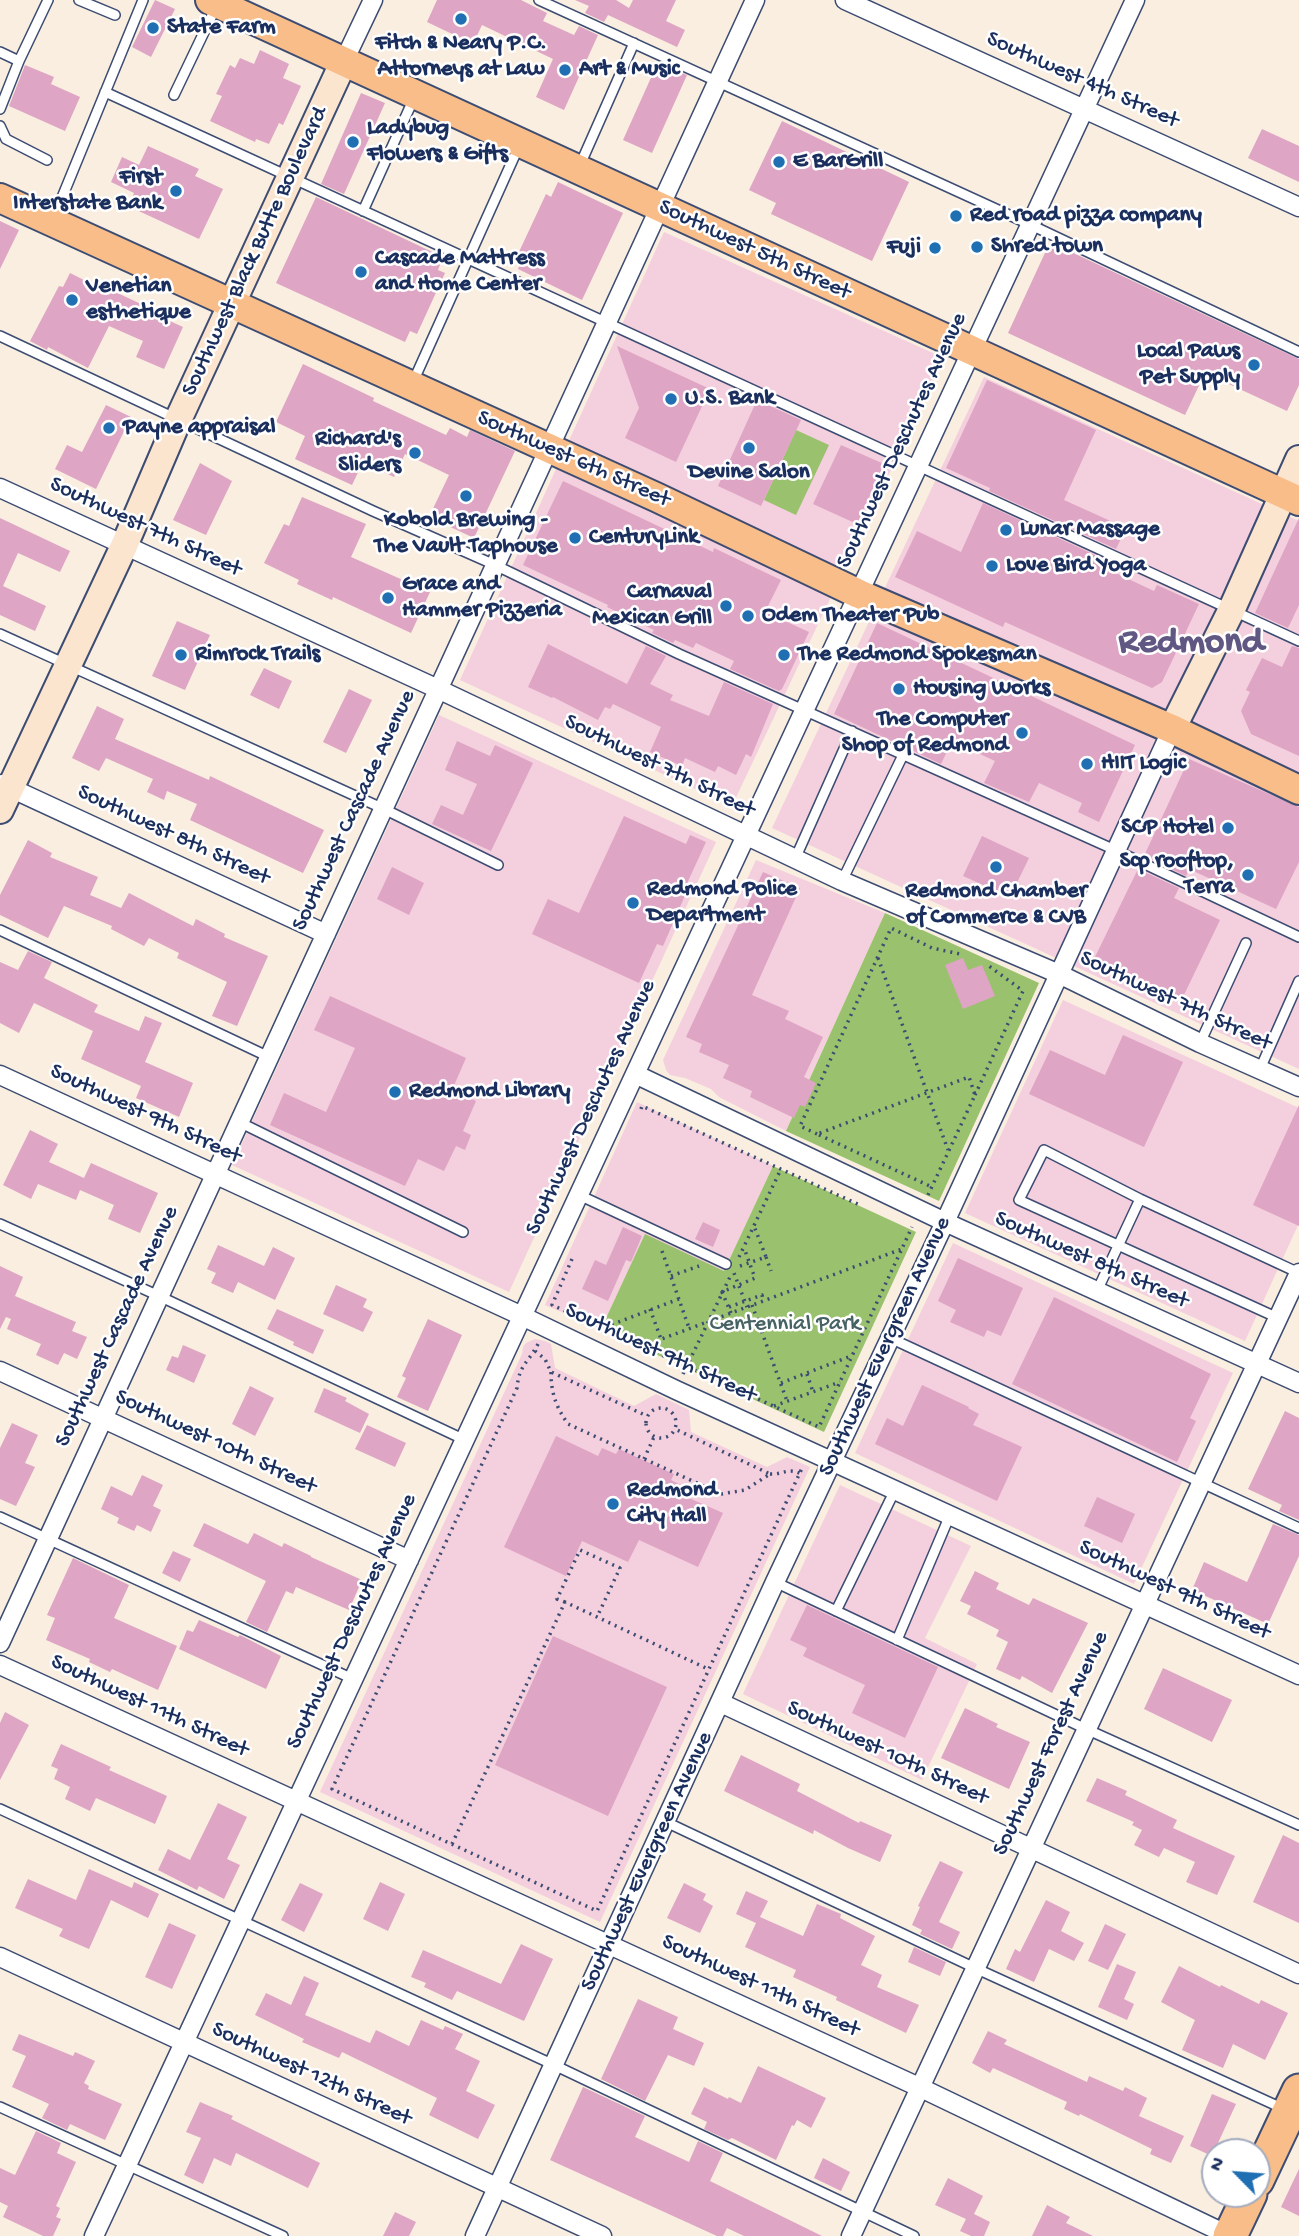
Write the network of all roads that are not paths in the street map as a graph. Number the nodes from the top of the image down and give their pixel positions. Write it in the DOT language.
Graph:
graph roads {
  1 [pos="48,0"];
  2 [pos="79,0"];
  3 [pos="143,0"];
  4 [pos="373,0"];
  5 [pos="538,0"];
  6 [pos="755,0"];
  7 [pos="1135,0"];
  8 [pos="850,1"];
  9 [pos="214,2"];
  10 [pos="115,15"];
  11 [pos="634,43"];
  12 [pos="0,52"];
  13 [pos="19,61"];
  14 [pos="344,61"];
  15 [pos="718,81"];
  16 [pos="105,92"];
  17 [pos="415,94"];
  18 [pos="174,95"];
  19 [pos="1085,108"];
  20 [pos="0,109"];
  21 [pos="0,126"];
  22 [pos="520,143"];
  23 [pos="47,160"];
  24 [pos="578,169"];
  25 [pos="291,178"];
  26 [pos="0,198"];
  27 [pos="660,207"];
  28 [pos="1299,207"];
  29 [pos="363,211"];
  30 [pos="52,222"];
  31 [pos="1031,225"];
  32 [pos="469,260"];
  33 [pos="232,304"];
  34 [pos="606,324"];
  35 [pos="0,337"];
  36 [pos="972,351"];
  37 [pos="1299,352"];
  38 [pos="411,387"];
  39 [pos="178,420"];
  40 [pos="549,449"];
  41 [pos="1299,459"];
  42 [pos="918,466"];
  43 [pos="0,488"];
  44 [pos="1291,497"];
  45 [pos="124,546"];
  46 [pos="495,565"];
  47 [pos="859,594"];
  48 [pos="1231,611"];
  49 [pos="0,634"];
  50 [pos="1299,641"];
  51 [pos="68,665"];
  52 [pos="438,689"];
  53 [pos="805,710"];
  54 [pos="1172,729"];
  55 [pos="852,732"];
  56 [pos="902,755"];
  57 [pos="1299,790"];
  58 [pos="3,794"];
  59 [pos="384,809"];
  60 [pos="746,836"];
  61 [pos="1115,850"];
  62 [pos="795,859"];
  63 [pos="498,866"];
  64 [pos="842,881"];
  65 [pos="0,930"];
  66 [pos="326,934"];
  67 [pos="1299,937"];
  68 [pos="1246,943"];
  69 [pos="1059,974"];
  70 [pos="1299,981"];
  71 [pos="1200,1043"];
  72 [pos="269,1057"];
  73 [pos="1260,1069"];
  74 [pos="635,1073"];
  75 [pos="0,1075"];
  76 [pos="1299,1087"];
  77 [pos="239,1122"];
  78 [pos="215,1175"];
  79 [pos="579,1195"];
  80 [pos="1140,1199"];
  81 [pos="945,1222"];
  82 [pos="0,1224"];
  83 [pos="463,1232"];
  84 [pos="1118,1245"];
  85 [pos="729,1267"];
  86 [pos="1299,1273"];
  87 [pos="1097,1291"];
  88 [pos="159,1296"];
  89 [pos="522,1316"];
  90 [pos="1278,1318"];
  91 [pos="890,1338"];
  92 [pos="1257,1363"];
  93 [pos="0,1371"];
  94 [pos="1299,1383"];
  95 [pos="103,1419"];
  96 [pos="465,1440"];
  97 [pos="832,1461"];
  98 [pos="1202,1481"];
  99 [pos="895,1490"];
  100 [pos="950,1516"];
  101 [pos="0,1517"];
  102 [pos="1299,1528"];
  103 [pos="48,1538"];
  104 [pos="409,1560"];
  105 [pos="775,1582"];
  106 [pos="1145,1603"];
  107 [pos="836,1611"];
  108 [pos="897,1640"];
  109 [pos="0,1643"];
  110 [pos="0,1665"];
  111 [pos="1299,1675"];
  112 [pos="354,1679"];
  113 [pos="721,1703"];
  114 [pos="1086,1729"];
  115 [pos="296,1802"];
  116 [pos="0,1809"];
  117 [pos="666,1822"];
  118 [pos="1299,1825"];
  119 [pos="1031,1847"];
  120 [pos="241,1921"];
  121 [pos="610,1944"];
  122 [pos="0,1957"];
  123 [pos="975,1968"];
  124 [pos="1299,1974"];
  125 [pos="184,2043"];
  126 [pos="554,2065"];
  127 [pos="921,2088"];
  128 [pos="1296,2106"];
  129 [pos="0,2107"];
  130 [pos="1271,2153"];
  131 [pos="127,2166"];
  132 [pos="498,2188"];
  133 [pos="1243,2208"];
  134 [pos="862,2213"];
  135 [pos="94,2236"];
  136 [pos="283,2236"];
  137 [pos="475,2236"];
  138 [pos="603,2236"];
  139 [pos="851,2236"];
  140 [pos="914,2236"];
  141 [pos="1230,2236"];
  1 -- 13 [label="lane"];
  2 -- 10 [label="lane"];
  3 -- 16 [label="lane"];
  4 -- 14 [label="street, Southwest Black Butte Boulevard"];
  5 -- 11 [label="lane"];
  6 -- 15 [label="street, Southwest Cascade Avenue"];
  7 -- 19 [label="street, Southwest Deschutes Avenue"];
  8 -- 19 [label="street, Southwest 4th Street"];
  9 -- 14 [label="main road, Southwest 5th Street"];
  9 -- 18 [label="lane"];
  11 -- 15 [label="lane"];
  11 -- 24 [label="lane"];
  12 -- 13 [label="lane"];
  13 -- 20 [label="lane"];
  14 -- 17 [label="main road, Southwest 5th Street"];
  14 -- 25 [label="street, Southwest Black Butte Boulevard"];
  15 -- 27 [label="street, Southwest Cascade Avenue"];
  15 -- 31 [label="lane"];
  16 -- 25 [label="lane"];
  16 -- 30 [label="lane"];
  17 -- 22 [label="main road, Southwest 5th Street"];
  17 -- 29 [label="lane"];
  19 -- 28 [label="street, Southwest 4th Street"];
  19 -- 31 [label="street, Southwest Deschutes Avenue"];
  21 -- 23 [label="lane"];
  22 -- 24 [label="main road, Southwest 5th Street"];
  22 -- 32 [label="lane"];
  24 -- 27 [label="main road, Southwest 5th Street"];
  25 -- 29 [label="lane"];
  25 -- 33 [label="street, Southwest Black Butte Boulevard"];
  26 -- 30 [label="main road, Southwest 6th Street"];
  27 -- 34 [label="street, Southwest Cascade Avenue"];
  27 -- 36 [label="main road, Southwest 5th Street"];
  29 -- 32 [label="lane"];
  30 -- 33 [label="main road, Southwest 6th Street"];
  31 -- 36 [label="street, Southwest Deschutes Avenue"];
  31 -- 37 [label="lane"];
  32 -- 34 [label="lane"];
  32 -- 38 [label="lane"];
  33 -- 38 [label="main road, Southwest 6th Street"];
  33 -- 39 [label="street, Southwest Black Butte Boulevard"];
  34 -- 40 [label="street, Southwest Cascade Avenue"];
  34 -- 42 [label="lane"];
  35 -- 39 [label="lane"];
  36 -- 42 [label="street, Southwest Deschutes Avenue"];
  36 -- 44 [label="main road, Southwest 5th Street"];
  38 -- 40 [label="main road, Southwest 6th Street"];
  39 -- 45 [label="street, Southwest Black Butte Boulevard"];
  39 -- 46 [label="lane"];
  40 -- 46 [label="street, Southwest Cascade Avenue"];
  40 -- 47 [label="main road, Southwest 6th Street"];
  41 -- 44 [label="street, Southwest Evergreen Avenue"];
  42 -- 47 [label="street, Southwest Deschutes Avenue"];
  42 -- 48 [label="lane"];
  43 -- 45 [label="street, Southwest 7th Street"];
  44 -- 48 [label="street, Southwest Evergreen Avenue"];
  45 -- 51 [label="street, Southwest Black Butte Boulevard"];
  45 -- 52 [label="street, Southwest 7th Street"];
  46 -- 52 [label="street, Southwest Cascade Avenue"];
  46 -- 53 [label="lane"];
  47 -- 53 [label="street, Southwest Deschutes Avenue"];
  47 -- 54 [label="main road, Southwest 6th Street"];
  48 -- 50 [label="lane"];
  48 -- 54 [label="street, Southwest Evergreen Avenue"];
  49 -- 51 [label="lane"];
  51 -- 58 [label="street, Southwest Black Butte Boulevard"];
  51 -- 59 [label="lane"];
  52 -- 59 [label="street, Southwest Cascade Avenue"];
  52 -- 60 [label="street, Southwest 7th Street"];
  53 -- 55 [label="lane"];
  53 -- 60 [label="street, Southwest Deschutes Avenue"];
  54 -- 57 [label="main road, Southwest 6th Street"];
  54 -- 61 [label="street, Southwest Evergreen Avenue"];
  55 -- 56 [label="lane"];
  55 -- 62 [label="lane"];
  56 -- 61 [label="lane"];
  56 -- 64 [label="lane"];
  58 -- 66 [label="street, Southwest 8th Street"];
  59 -- 63 [label="lane"];
  59 -- 66 [label="street, Southwest Cascade Avenue"];
  60 -- 62 [label="street, Southwest 7th Street"];
  60 -- 74 [label="street, Southwest Deschutes Avenue"];
  61 -- 67 [label="lane"];
  61 -- 69 [label="street, Southwest Evergreen Avenue"];
  62 -- 64 [label="street, Southwest 7th Street"];
  64 -- 69 [label="street, Southwest 7th Street"];
  65 -- 72 [label="lane"];
  66 -- 72 [label="street, Southwest Cascade Avenue"];
  68 -- 71 [label="lane"];
  69 -- 71 [label="street, Southwest 7th Street"];
  69 -- 81 [label="street, Southwest Evergreen Avenue"];
  70 -- 73 [label="lane"];
  71 -- 73 [label="street, Southwest 7th Street"];
  72 -- 77 [label="street, Southwest Cascade Avenue"];
  73 -- 76 [label="street, Southwest 7th Street"];
  74 -- 79 [label="street, Southwest Deschutes Avenue"];
  74 -- 81 [label="street, Southwest 8th Street"];
  75 -- 78 [label="street, Southwest 9th Street"];
  77 -- 78 [label="street, Southwest Cascade Avenue"];
  77 -- 83 [label="lane"];
  78 -- 88 [label="street, Southwest Cascade Avenue"];
  78 -- 89 [label="street, Southwest 9th Street"];
  79 -- 85 [label="lane"];
  79 -- 89 [label="street, Southwest Deschutes Avenue"];
  80 -- 84 [label="lane"];
  80 -- 84 [label="lane"];
  80 -- 86 [label="lane"];
  81 -- 87 [label="street, Southwest 8th Street"];
  81 -- 91 [label="street, Southwest Evergreen Avenue"];
  82 -- 88 [label="lane"];
  84 -- 87 [label="lane"];
  84 -- 90 [label="lane"];
  86 -- 90 [label="street, Southwest Forest Avenue"];
  87 -- 92 [label="street, Southwest 8th Street"];
  88 -- 95 [label="street, Southwest Cascade Avenue"];
  88 -- 96 [label="lane"];
  89 -- 96 [label="street, Southwest Deschutes Avenue"];
  89 -- 97 [label="street, Southwest 9th Street"];
  90 -- 92 [label="street, Southwest Forest Avenue"];
  91 -- 97 [label="street, Southwest Evergreen Avenue"];
  91 -- 98 [label="lane"];
  92 -- 94 [label="street, Southwest 8th Street"];
  92 -- 98 [label="street, Southwest Forest Avenue"];
  93 -- 95 [label="street, Southwest 10th Street"];
  95 -- 103 [label="street, Southwest Cascade Avenue"];
  95 -- 104 [label="street, Southwest 10th Street"];
  96 -- 104 [label="street, Southwest Deschutes Avenue"];
  97 -- 99 [label="street, Southwest 9th Street"];
  97 -- 105 [label="street, Southwest Evergreen Avenue"];
  98 -- 102 [label="lane"];
  98 -- 106 [label="street, Southwest Forest Avenue"];
  99 -- 100 [label="street, Southwest 9th Street"];
  99 -- 107 [label="lane"];
  100 -- 106 [label="street, Southwest 9th Street"];
  100 -- 108 [label="lane"];
  101 -- 103 [label="lane"];
  103 -- 109 [label="street, Southwest Cascade Avenue"];
  103 -- 112 [label="lane"];
  104 -- 112 [label="street, Southwest Deschutes Avenue"];
  105 -- 107 [label="lane"];
  105 -- 113 [label="street, Southwest Evergreen Avenue"];
  106 -- 111 [label="street, Southwest 9th Street"];
  106 -- 114 [label="street, Southwest Forest Avenue"];
  107 -- 108 [label="lane"];
  108 -- 114 [label="lane"];
  110 -- 115 [label="street, Southwest 11th Street"];
  112 -- 115 [label="street, Southwest Deschutes Avenue"];
  113 -- 117 [label="street, Southwest Evergreen Avenue"];
  113 -- 119 [label="street, Southwest 10th Street"];
  114 -- 118 [label="lane"];
  114 -- 119 [label="street, Southwest Forest Avenue"];
  115 -- 120 [label="street, Southwest Deschutes Avenue"];
  115 -- 121 [label="street, Southwest 11th Street"];
  116 -- 120 [label="lane"];
  117 -- 121 [label="street, Southwest Evergreen Avenue"];
  117 -- 123 [label="lane"];
  119 -- 123 [label="street, Southwest Forest Avenue"];
  119 -- 124 [label="street, Southwest 10th Street"];
  120 -- 125 [label="street, Southwest Deschutes Avenue"];
  120 -- 126 [label="lane"];
  121 -- 126 [label="street, Southwest Evergreen Avenue"];
  121 -- 127 [label="street, Southwest 11th Street"];
  122 -- 125 [label="street, Southwest 12th Street"];
  123 -- 127 [label="street, Southwest Forest Avenue"];
  123 -- 128 [label="lane"];
  125 -- 131 [label="street, Southwest Deschutes Avenue"];
  125 -- 132 [label="street, Southwest 12th Street"];
  126 -- 132 [label="street, Southwest Evergreen Avenue"];
  126 -- 134 [label="lane"];
  127 -- 134 [label="street, Southwest Forest Avenue"];
  127 -- 141 [label="street, Southwest 11th Street"];
  128 -- 130 [label="highway"];
  129 -- 131 [label="lane"];
  131 -- 135 [label="street, Southwest Deschutes Avenue"];
  131 -- 136 [label="lane"];
  132 -- 137 [label="street, Southwest Evergreen Avenue"];
  132 -- 138 [label="street, Southwest 12th Street"];
  133 -- 141 [label="highway"];
  134 -- 139 [label="street, Southwest Forest Avenue"];
  134 -- 140 [label="lane"];
}
